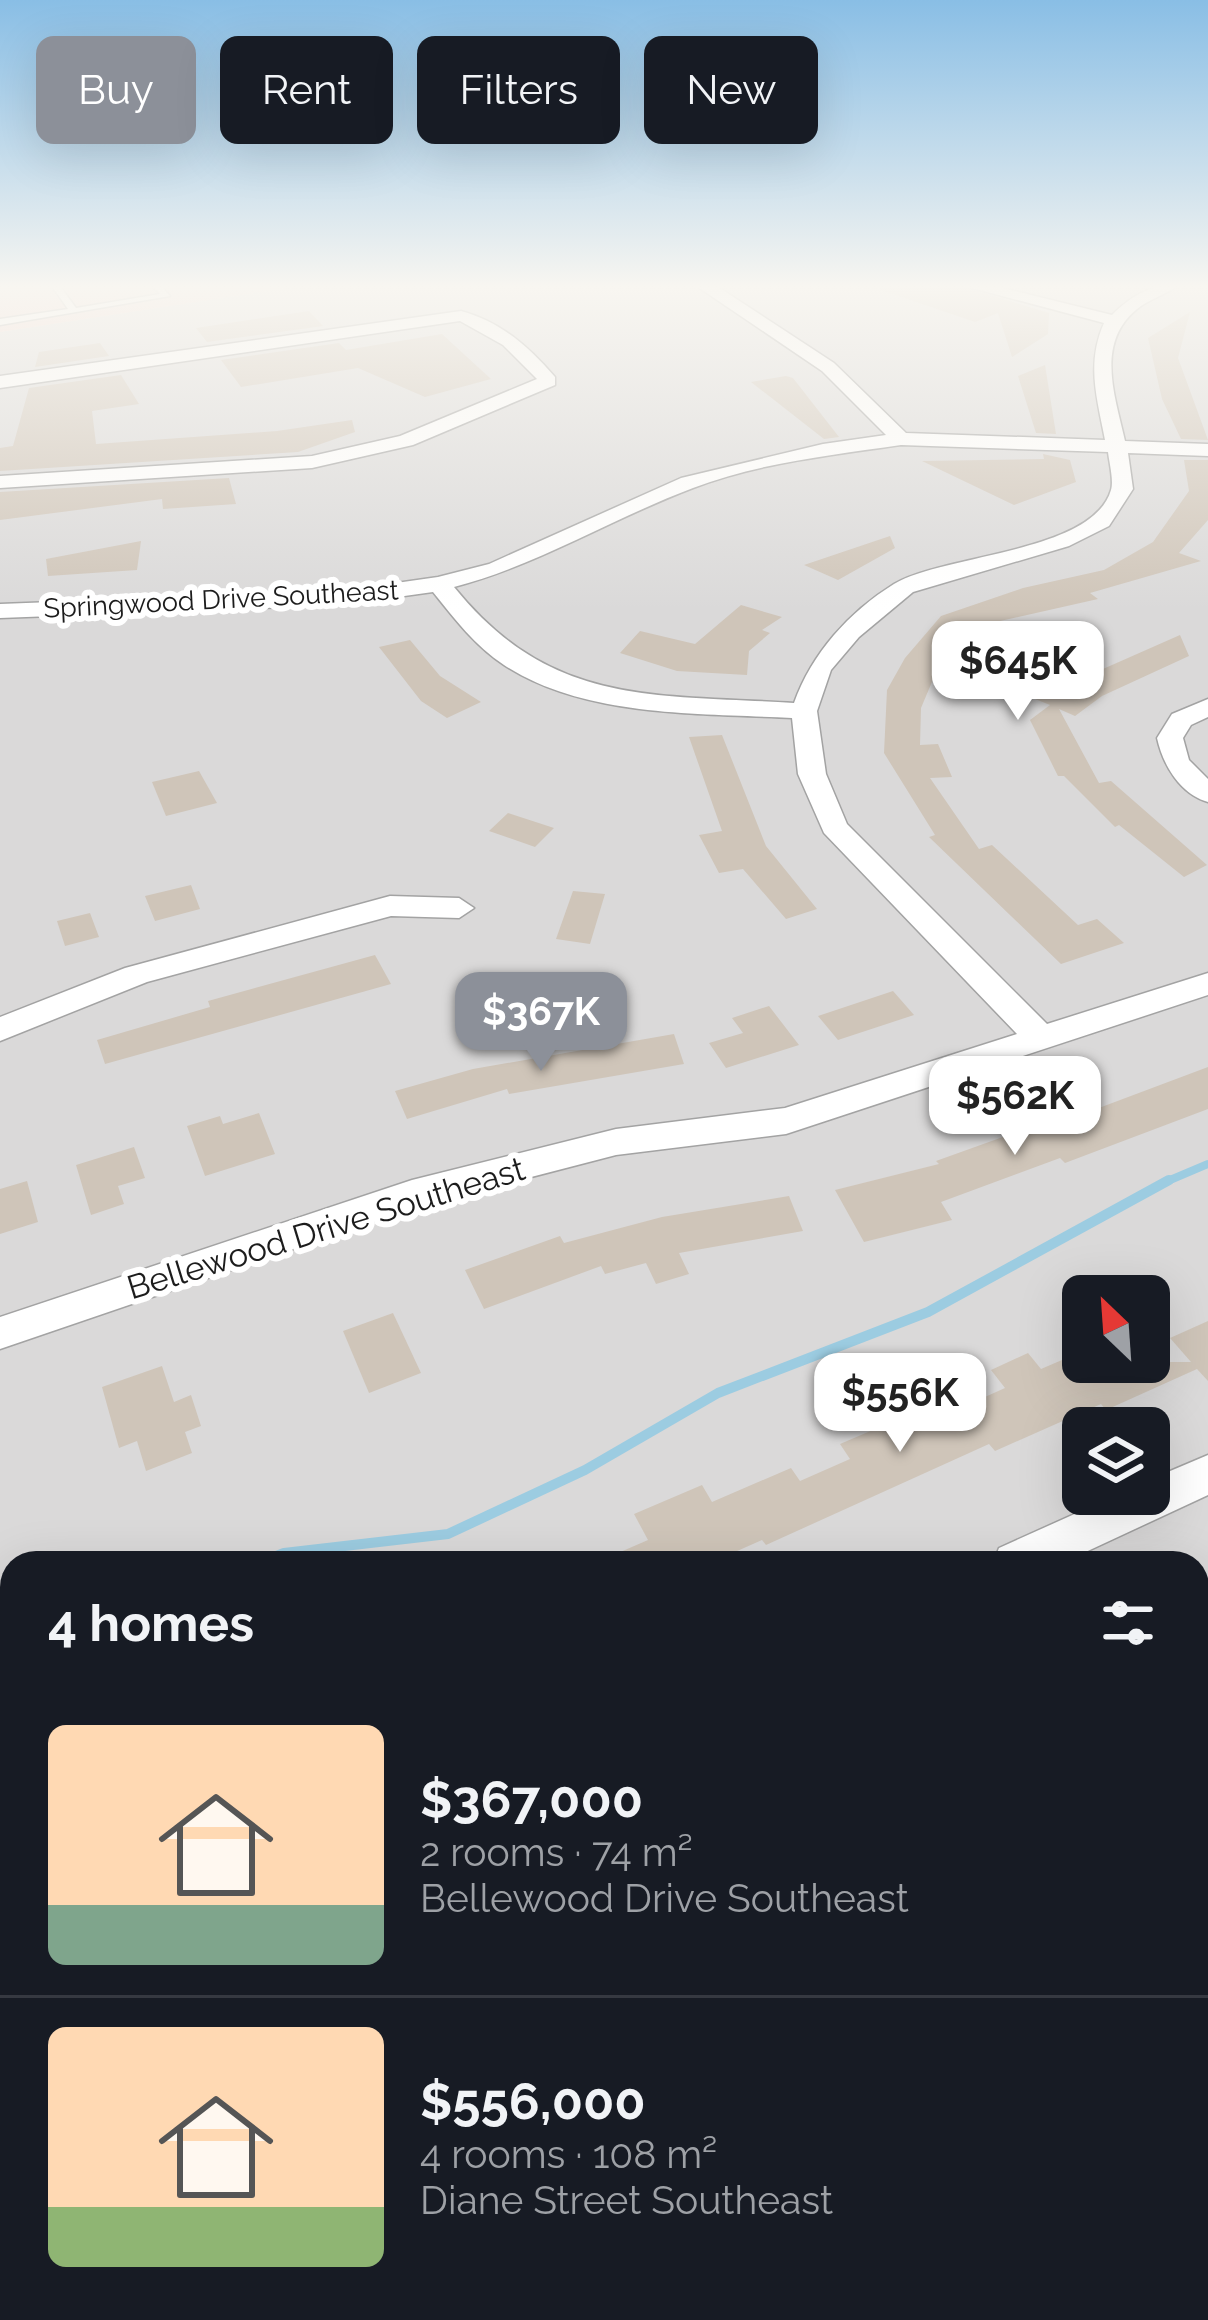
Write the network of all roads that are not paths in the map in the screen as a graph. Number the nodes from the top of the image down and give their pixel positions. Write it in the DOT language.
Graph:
graph roads {
  1 [pos="519,393"];
  2 [pos="855,393"];
  3 [pos="1102,393"];
  4 [pos="901,439"];
  5 [pos="1116,445"];
  6 [pos="1208,450"];
  7 [pos="0,482"];
  8 [pos="439,584"];
  9 [pos="0,610"];
  10 [pos="1208,707"];
  11 [pos="804,711"];
  12 [pos="1208,794"];
  13 [pos="459,908"];
  14 [pos="1208,984"];
  15 [pos="0,1030"];
  16 [pos="1043,1040"];
  17 [pos="0,1333"];
  18 [pos="1208,1474"];
  19 [pos="1041,1551"];
  1 -- 7 [label="street"];
  2 -- 4 [label="street"];
  3 -- 5 [label="street"];
  4 -- 5 [label="street, Springwood Drive Southeast"];
  4 -- 8 [label="street, Springwood Drive Southeast"];
  5 -- 6 [label="street, Springwood Drive Southeast"];
  5 -- 11 [label="street"];
  8 -- 9 [label="street, Springwood Drive Southeast"];
  8 -- 11 [label="street"];
  10 -- 12 [label="street"];
  11 -- 16 [label="street"];
  13 -- 15 [label="street"];
  14 -- 16 [label="street, Bellewood Drive Southeast"];
  16 -- 17 [label="street, Bellewood Drive Southeast"];
  18 -- 19 [label="street"];
}
